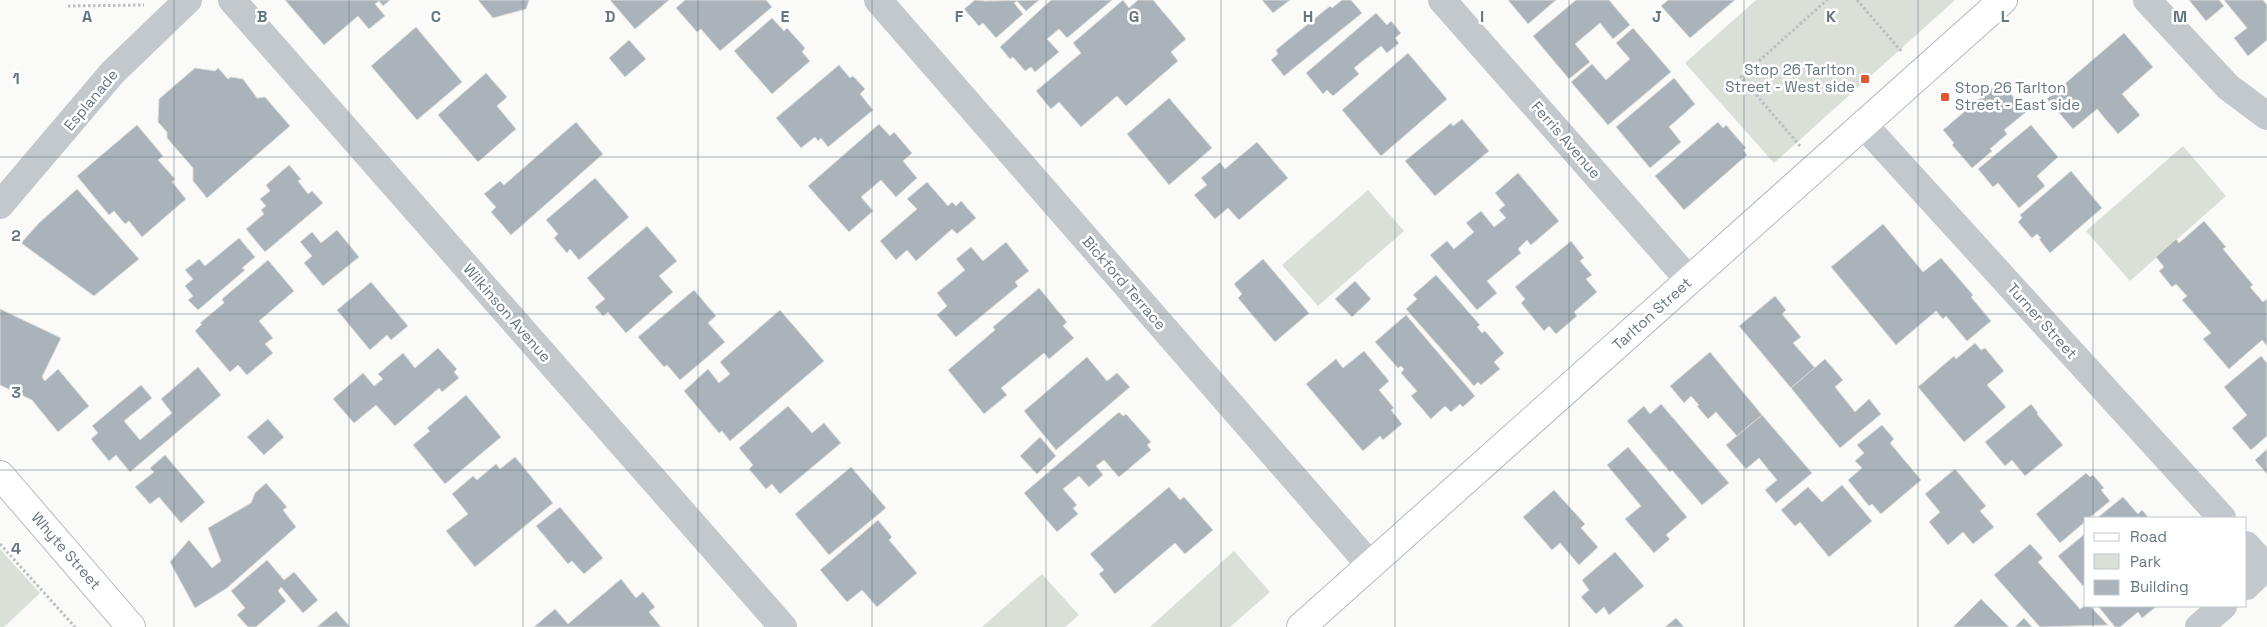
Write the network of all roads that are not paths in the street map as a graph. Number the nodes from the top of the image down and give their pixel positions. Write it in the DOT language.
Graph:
graph roads {
  1 [pos="188,0"];
  2 [pos="232,0"];
  3 [pos="878,0"];
  4 [pos="1442,0"];
  5 [pos="2003,0"];
  6 [pos="2147,0"];
  7 [pos="2267,116"];
  8 [pos="1863,124"];
  9 [pos="0,205"];
  10 [pos="1689,280"];
  11 [pos="0,475"];
  12 [pos="2221,517"];
  13 [pos="2247,546"];
  14 [pos="1371,566"];
  15 [pos="2267,568"];
  16 [pos="2247,585"];
  17 [pos="2222,607"];
  18 [pos="131,627"];
  19 [pos="783,627"];
  20 [pos="1301,627"];
  21 [pos="2199,627"];
  1 -- 9 [label="street, Esplanade"];
  2 -- 19 [label="street, Wilkinson Avenue"];
  3 -- 14 [label="street, Bickford Terrace"];
  4 -- 10 [label="street, Ferris Avenue"];
  5 -- 8 [label="street, Tarlton Street"];
  6 -- 7 [label="street"];
  8 -- 10 [label="street, Tarlton Street"];
  8 -- 12 [label="street, Turner Street"];
  10 -- 14 [label="street, Tarlton Street"];
  11 -- 18 [label="street, Whyte Street"];
  13 -- 15 [label="street"];
  14 -- 20 [label="street, Tarlton Street"];
  15 -- 16 [label="street"];
  17 -- 21 [label="street"];
}
